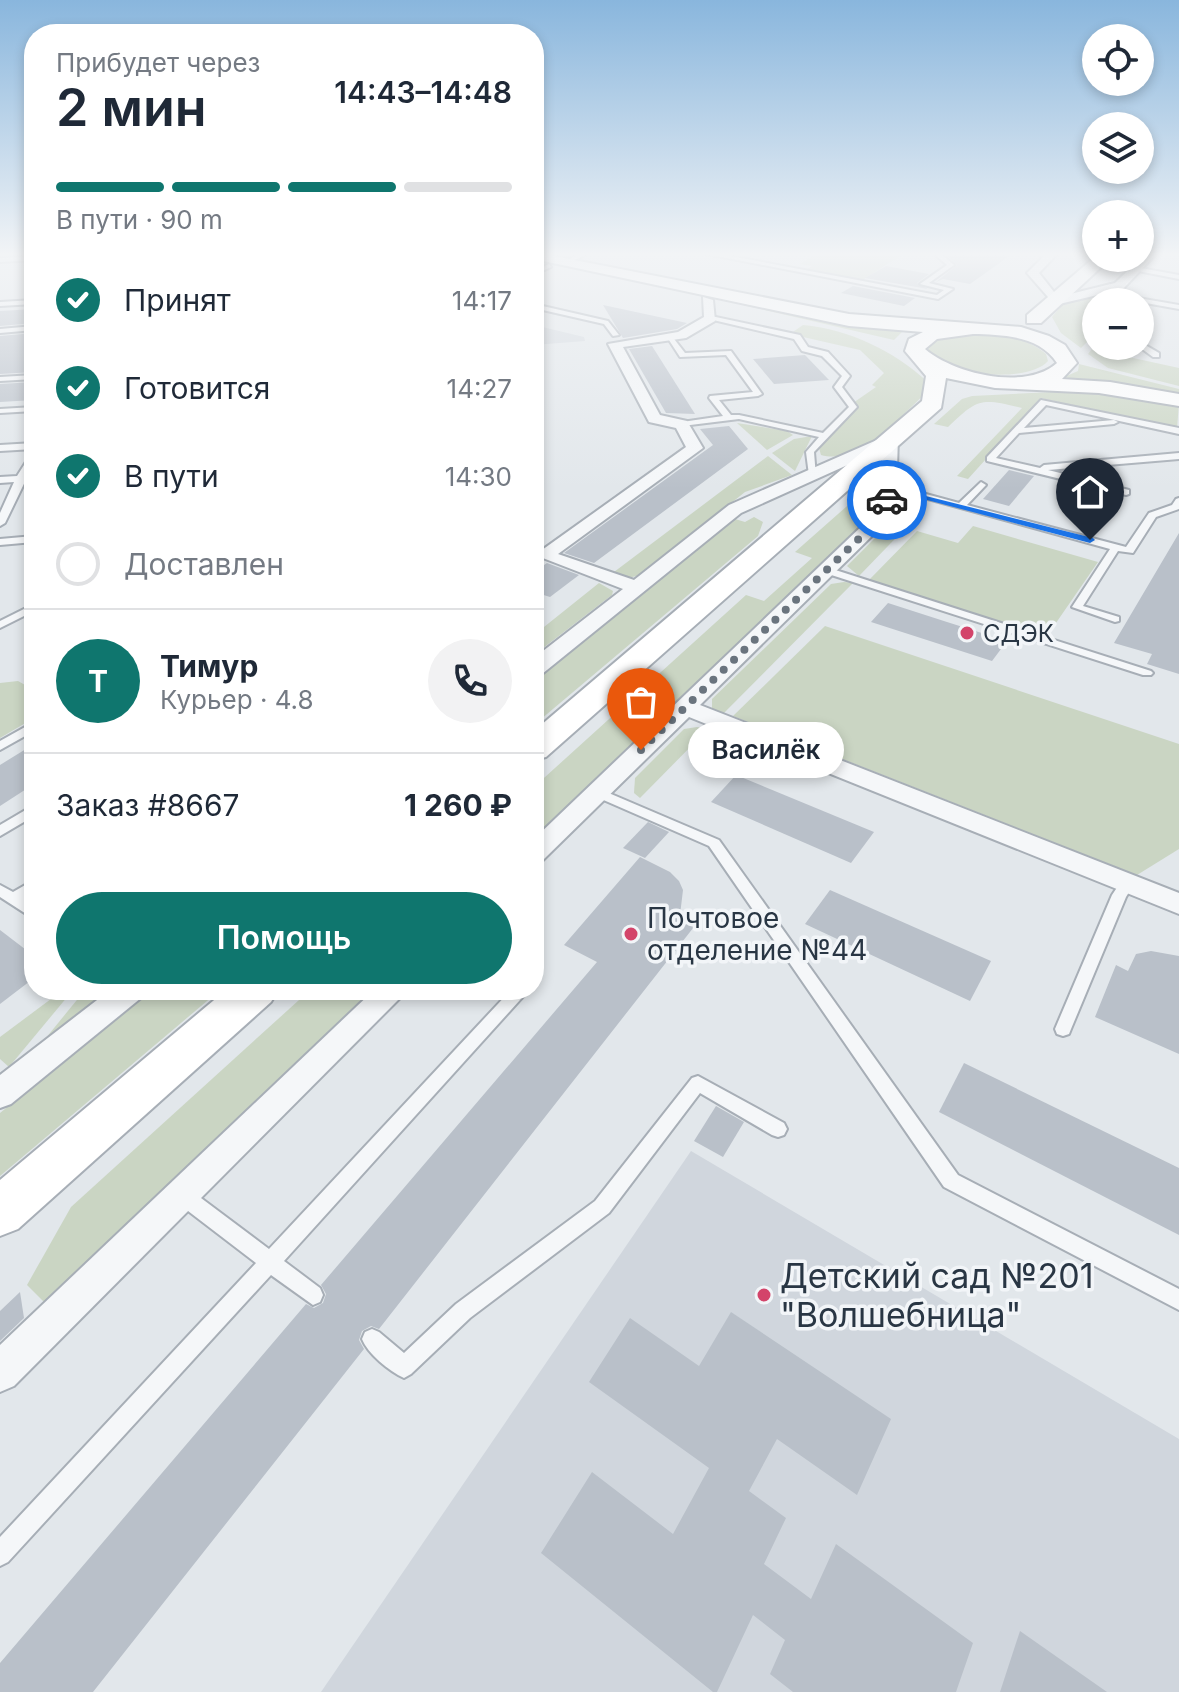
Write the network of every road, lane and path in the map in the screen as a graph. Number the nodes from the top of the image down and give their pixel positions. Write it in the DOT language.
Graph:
graph roads {
  1 [pos="612,331"];
  2 [pos="679,331"];
  3 [pos="778,331"];
  4 [pos="848,331"];
  5 [pos="950,331"];
  6 [pos="999,331"];
  7 [pos="1043,331"];
  8 [pos="615,335"];
  9 [pos="671,337"];
  10 [pos="1053,345"];
  11 [pos="924,361"];
  12 [pos="24,378"];
  13 [pos="0,379"];
  14 [pos="1010,382"];
  15 [pos="1179,388"];
  16 [pos="1179,400"];
  17 [pos="933,403"];
  18 [pos="24,410"];
  19 [pos="0,411"];
  20 [pos="729,418"];
  21 [pos="1130,421"];
  22 [pos="682,424"];
  23 [pos="1017,431"];
  24 [pos="1179,431"];
  25 [pos="825,436"];
  26 [pos="892,439"];
  27 [pos="24,447"];
  28 [pos="0,448"];
  29 [pos="1179,456"];
  30 [pos="1032,469"];
  31 [pos="24,472"];
  32 [pos="813,475"];
  33 [pos="20,479"];
  34 [pos="0,480"];
  35 [pos="981,485"];
  36 [pos="889,487"];
  37 [pos="1126,492"];
  38 [pos="1179,501"];
  39 [pos="961,506"];
  40 [pos="0,523"];
  41 [pos="24,541"];
  42 [pos="0,542"];
  43 [pos="1116,547"];
  44 [pos="544,550"];
  45 [pos="544,555"];
  46 [pos="826,570"];
  47 [pos="637,587"];
  48 [pos="24,612"];
  49 [pos="1115,619"];
  50 [pos="0,625"];
  51 [pos="544,660"];
  52 [pos="1147,673"];
  53 [pos="684,707"];
  54 [pos="24,732"];
  55 [pos="544,740"];
  56 [pos="0,746"];
  57 [pos="597,792"];
  58 [pos="24,816"];
  59 [pos="0,831"];
  60 [pos="544,844"];
  61 [pos="1127,884"];
  62 [pos="6,895"];
  63 [pos="1179,904"];
  64 [pos="24,907"];
  65 [pos="118,1000"];
  66 [pos="244,1000"];
  67 [pos="383,1000"];
  68 [pos="512,1000"];
  69 [pos="1063,1029"];
  70 [pos="0,1094"];
  71 [pos="778,1129"];
  72 [pos="182,1195"];
  73 [pos="0,1212"];
  74 [pos="269,1262"];
  75 [pos="313,1295"];
  76 [pos="1179,1300"];
  77 [pos="372,1339"];
  78 [pos="0,1372"];
  79 [pos="0,1554"];
  1 -- 8 [label="lane"];
  2 -- 9 [label="street"];
  3 -- 25 [label="lane"];
  4 -- 11 [label="main road"];
  5 -- 11 [label="main road"];
  6 -- 10 [label="main road"];
  7 -- 10 [label="main road"];
  9 -- 20 [label="lane"];
  9 -- 22 [label="street"];
  10 -- 14 [label="main road"];
  10 -- 15 [label="main road"];
  11 -- 14 [label="main road"];
  11 -- 17 [label="main road"];
  12 -- 13 [label="lane"];
  14 -- 16 [label="main road"];
  14 -- 17 [label="main road"];
  17 -- 26 [label="main road"];
  18 -- 19 [label="lane"];
  20 -- 22 [label="lane"];
  20 -- 25 [label="lane"];
  21 -- 23 [label="lane"];
  21 -- 23 [label="lane"];
  21 -- 24 [label="lane"];
  22 -- 44 [label="street"];
  23 -- 30 [label="lane"];
  25 -- 32 [label="lane"];
  26 -- 32 [label="street"];
  26 -- 36 [label="street"];
  26 -- 55 [label="main road"];
  27 -- 28 [label="lane"];
  29 -- 30 [label="lane"];
  30 -- 37 [label="lane"];
  31 -- 33 [label="lane"];
  32 -- 47 [label="street"];
  33 -- 34 [label="lane"];
  33 -- 40 [label="lane"];
  35 -- 39 [label="lane"];
  36 -- 39 [label="lane"];
  36 -- 46 [label="street"];
  38 -- 43 [label="lane"];
  39 -- 43 [label="lane"];
  41 -- 42 [label="lane"];
  43 -- 49 [label="lane"];
  45 -- 47 [label="street"];
  46 -- 52 [label="lane"];
  46 -- 53 [label="street"];
  47 -- 51 [label="street"];
  48 -- 50 [label="lane"];
  53 -- 57 [label="street"];
  53 -- 61 [label="street"];
  54 -- 56 [label="lane"];
  57 -- 60 [label="street"];
  57 -- 76 [label="lane"];
  58 -- 59 [label="lane"];
  61 -- 63 [label="street"];
  61 -- 69 [label="lane"];
  62 -- 64 [label="lane"];
  65 -- 70 [label="street"];
  66 -- 73 [label="main road"];
  67 -- 72 [label="street"];
  68 -- 74 [label="lane"];
  71 -- 77 [label="lane"];
  72 -- 74 [label="lane"];
  72 -- 78 [label="street"];
  74 -- 75 [label="lane"];
  74 -- 79 [label="lane"];
}
